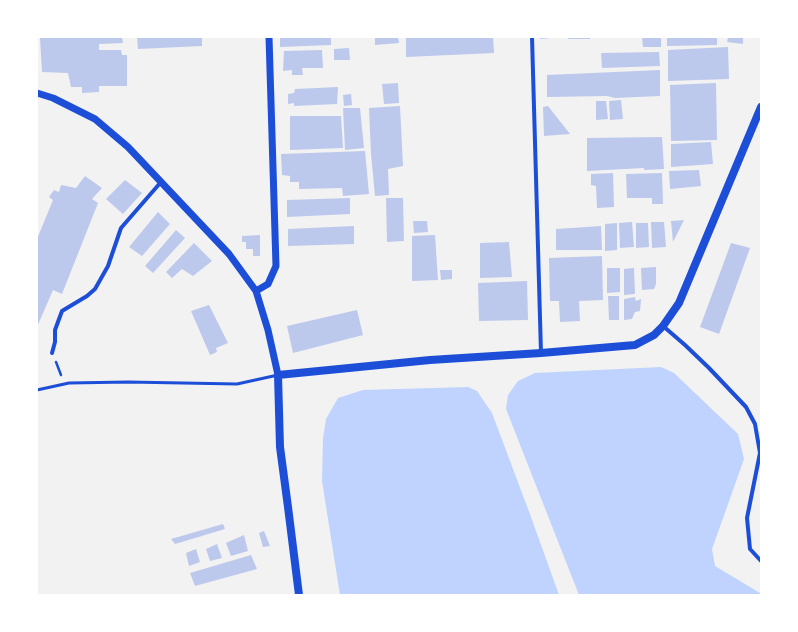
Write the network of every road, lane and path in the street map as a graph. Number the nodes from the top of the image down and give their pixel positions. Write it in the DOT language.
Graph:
graph roads {
  1 [pos="269,37"];
  2 [pos="532,37"];
  3 [pos="37,93"];
  4 [pos="761,107"];
  5 [pos="161,182"];
  6 [pos="256,291"];
  7 [pos="663,326"];
  8 [pos="52,353"];
  9 [pos="541,353"];
  10 [pos="278,375"];
  11 [pos="61,376"];
  12 [pos="37,390"];
  13 [pos="761,561"];
  14 [pos="299,595"];
  1 -- 6 [label="street"];
  2 -- 9 [label="street"];
  3 -- 5 [label="street"];
  4 -- 7 [label="main road"];
  5 -- 6 [label="street"];
  5 -- 8 [label="street"];
  6 -- 10 [label="street"];
  7 -- 9 [label="main road"];
  7 -- 13 [label="street"];
  8 -- 11 [label="path"];
  9 -- 10 [label="main road"];
  10 -- 12 [label="lane"];
  10 -- 14 [label="main road"];
}
